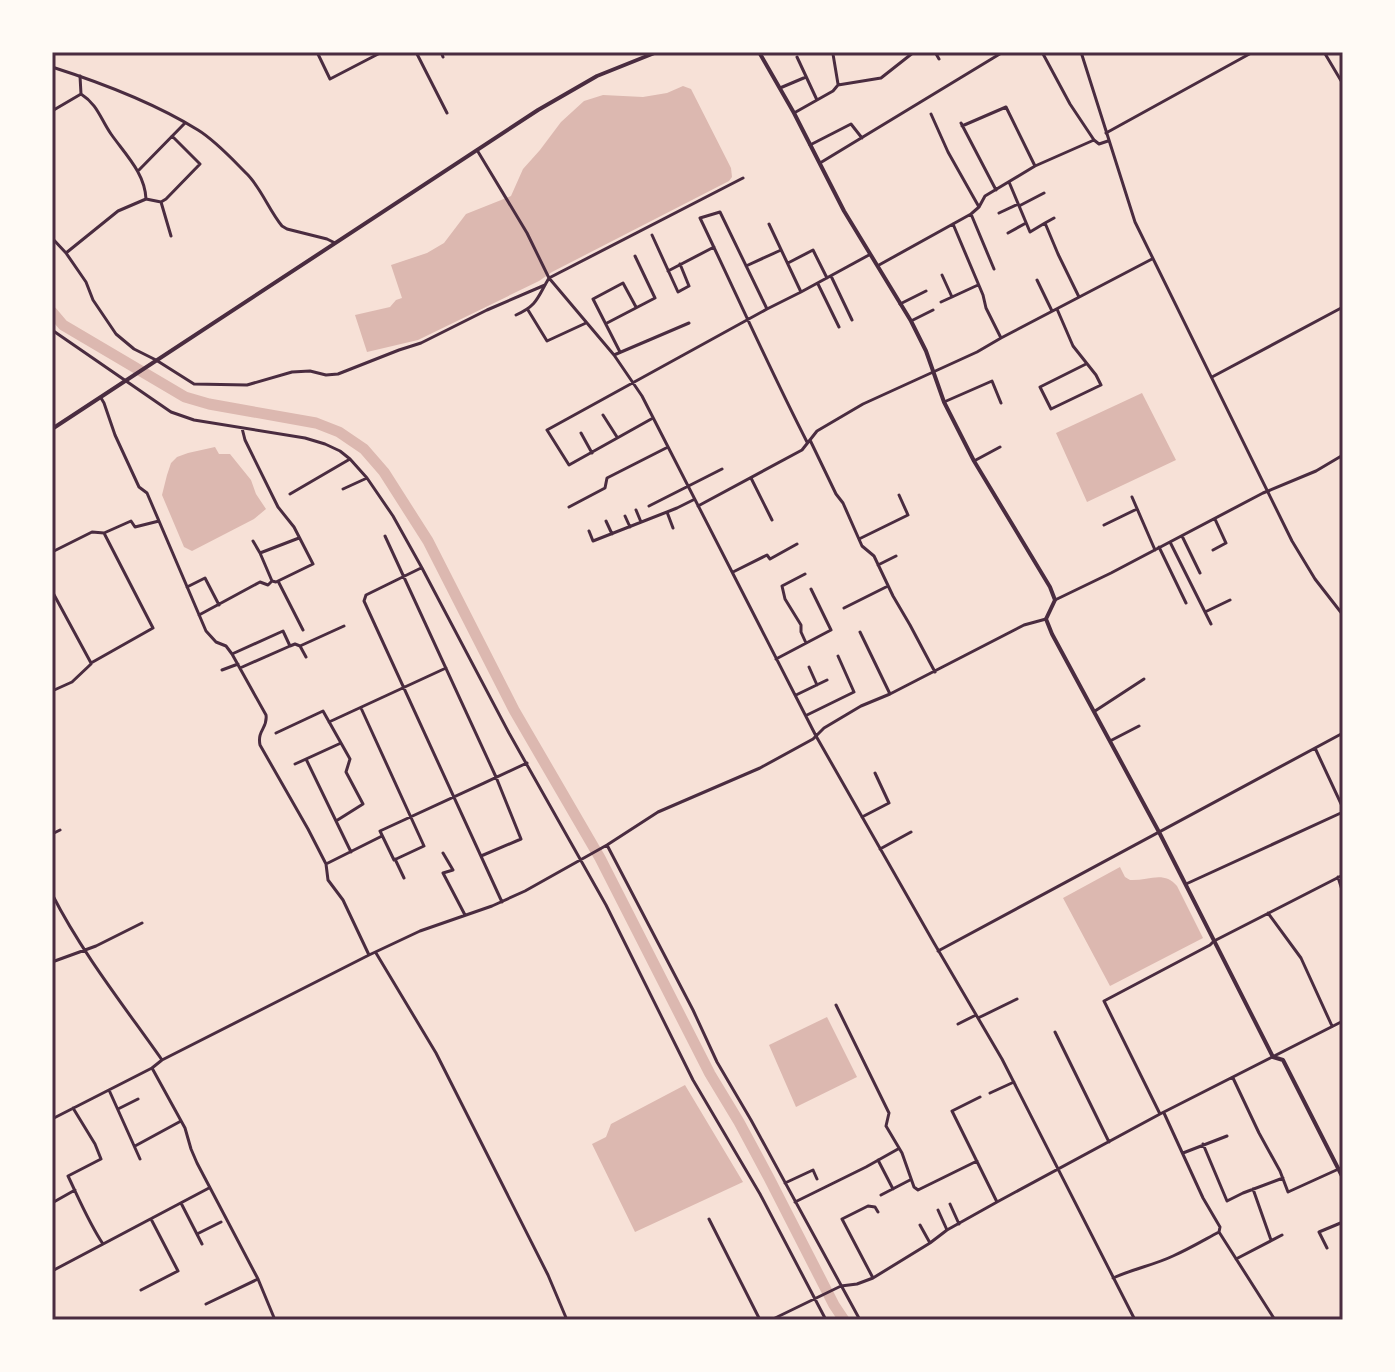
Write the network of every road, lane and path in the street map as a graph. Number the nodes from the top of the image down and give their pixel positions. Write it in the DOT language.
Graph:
graph roads {
  1 [pos="317,52"];
  2 [pos="382,52"];
  3 [pos="416,52"];
  4 [pos="657,52"];
  5 [pos="759,52"];
  6 [pos="842,52"];
  7 [pos="914,52"];
  8 [pos="935,52"];
  9 [pos="1003,52"];
  10 [pos="1042,52"];
  11 [pos="1081,52"];
  12 [pos="1253,52"];
  13 [pos="1324,52"];
  14 [pos="797,57"];
  15 [pos="939,59"];
  16 [pos="52,67"];
  17 [pos="80,76"];
  18 [pos="806,77"];
  19 [pos="1343,84"];
  20 [pos="838,85"];
  21 [pos="780,88"];
  22 [pos="81,94"];
  23 [pos="817,100"];
  24 [pos="52,111"];
  25 [pos="447,113"];
  26 [pos="794,113"];
  27 [pos="931,114"];
  28 [pos="185,123"];
  29 [pos="1106,133"];
  30 [pos="172,136"];
  31 [pos="862,138"];
  32 [pos="1094,140"];
  33 [pos="1108,141"];
  34 [pos="810,145"];
  35 [pos="477,150"];
  36 [pos="820,163"];
  37 [pos="1035,166"];
  38 [pos="138,171"];
  39 [pos="743,178"];
  40 [pos="1009,182"];
  41 [pos="996,190"];
  42 [pos="1044,193"];
  43 [pos="146,199"];
  44 [pos="161,202"];
  45 [pos="1018,205"];
  46 [pos="979,207"];
  47 [pos="999,213"];
  48 [pos="971,214"];
  49 [pos="1054,218"];
  50 [pos="1026,223"];
  51 [pos="1045,223"];
  52 [pos="769,224"];
  53 [pos="953,224"];
  54 [pos="1008,233"];
  55 [pos="652,235"];
  56 [pos="171,236"];
  57 [pos="52,238"];
  58 [pos="335,244"];
  59 [pos="714,247"];
  60 [pos="781,250"];
  61 [pos="66,253"];
  62 [pos="869,255"];
  63 [pos="635,256"];
  64 [pos="1152,259"];
  65 [pos="788,263"];
  66 [pos="680,264"];
  67 [pos="746,266"];
  68 [pos="876,266"];
  69 [pos="994,269"];
  70 [pos="668,271"];
  71 [pos="942,275"];
  72 [pos="829,277"];
  73 [pos="549,278"];
  74 [pos="1037,280"];
  75 [pos="818,284"];
  76 [pos="545,285"];
  77 [pos="979,285"];
  78 [pos="926,291"];
  79 [pos="801,292"];
  80 [pos="952,297"];
  81 [pos="1079,298"];
  82 [pos="941,302"];
  83 [pos="900,304"];
  84 [pos="636,307"];
  85 [pos="1343,307"];
  86 [pos="767,309"];
  87 [pos="528,310"];
  88 [pos="933,310"];
  89 [pos="1055,310"];
  90 [pos="516,315"];
  91 [pos="748,319"];
  92 [pos="852,320"];
  93 [pos="911,321"];
  94 [pos="586,323"];
  95 [pos="606,323"];
  96 [pos="689,323"];
  97 [pos="839,327"];
  98 [pos="52,330"];
  99 [pos="1001,338"];
  100 [pos="620,352"];
  101 [pos="614,355"];
  102 [pos="156,360"];
  103 [pos="1086,364"];
  104 [pos="932,373"];
  105 [pos="1211,378"];
  106 [pos="128,380"];
  107 [pos="634,382"];
  108 [pos="101,398"];
  109 [pos="944,402"];
  110 [pos="1001,403"];
  111 [pos="603,415"];
  112 [pos="654,418"];
  113 [pos="242,428"];
  114 [pos="52,429"];
  115 [pos="581,433"];
  116 [pos="617,437"];
  117 [pos="809,442"];
  118 [pos="668,447"];
  119 [pos="1000,447"];
  120 [pos="592,453"];
  121 [pos="1343,455"];
  122 [pos="350,459"];
  123 [pos="974,461"];
  124 [pos="722,469"];
  125 [pos="367,478"];
  126 [pos="751,478"];
  127 [pos="688,487"];
  128 [pos="343,489"];
  129 [pos="1267,491"];
  130 [pos="290,494"];
  131 [pos="899,495"];
  132 [pos="1132,497"];
  133 [pos="694,499"];
  134 [pos="649,506"];
  135 [pos="698,506"];
  136 [pos="569,507"];
  137 [pos="1137,509"];
  138 [pos="636,510"];
  139 [pos="667,512"];
  140 [pos="625,516"];
  141 [pos="1215,519"];
  142 [pos="772,520"];
  143 [pos="159,521"];
  144 [pos="606,521"];
  145 [pos="641,522"];
  146 [pos="1104,525"];
  147 [pos="630,527"];
  148 [pos="673,528"];
  149 [pos="589,531"];
  150 [pos="104,533"];
  151 [pos="612,534"];
  152 [pos="385,536"];
  153 [pos="1182,536"];
  154 [pos="299,537"];
  155 [pos="859,539"];
  156 [pos="253,541"];
  157 [pos="1170,542"];
  158 [pos="797,544"];
  159 [pos="1157,549"];
  160 [pos="53,550"];
  161 [pos="1213,550"];
  162 [pos="260,553"];
  163 [pos="896,556"];
  164 [pos="878,565"];
  165 [pos="422,568"];
  166 [pos="733,572"];
  167 [pos="1200,573"];
  168 [pos="805,574"];
  169 [pos="404,577"];
  170 [pos="272,581"];
  171 [pos="278,581"];
  172 [pos="888,586"];
  173 [pos="187,587"];
  174 [pos="811,589"];
  175 [pos="52,591"];
  176 [pos="1055,600"];
  177 [pos="1230,600"];
  178 [pos="1186,603"];
  179 [pos="219,605"];
  180 [pos="844,608"];
  181 [pos="1205,612"];
  182 [pos="199,615"];
  183 [pos="1343,615"];
  184 [pos="1046,619"];
  185 [pos="1211,624"];
  186 [pos="344,626"];
  187 [pos="303,630"];
  188 [pos="860,632"];
  189 [pos="806,643"];
  190 [pos="290,646"];
  191 [pos="300,646"];
  192 [pos="232,654"];
  193 [pos="838,656"];
  194 [pos="306,657"];
  195 [pos="776,659"];
  196 [pos="91,663"];
  197 [pos="239,666"];
  198 [pos="809,667"];
  199 [pos="446,668"];
  200 [pos="222,670"];
  201 [pos="935,672"];
  202 [pos="1144,679"];
  203 [pos="827,680"];
  204 [pos="817,685"];
  205 [pos="404,688"];
  206 [pos="52,691"];
  207 [pos="890,694"];
  208 [pos="796,695"];
  209 [pos="361,708"];
  210 [pos="1095,711"];
  211 [pos="807,715"];
  212 [pos="329,722"];
  213 [pos="1139,726"];
  214 [pos="276,733"];
  215 [pos="1343,733"];
  216 [pos="816,736"];
  217 [pos="1110,741"];
  218 [pos="341,743"];
  219 [pos="1315,748"];
  220 [pos="306,759"];
  221 [pos="527,763"];
  222 [pos="295,764"];
  223 [pos="875,773"];
  224 [pos="496,777"];
  225 [pos="454,797"];
  226 [pos="1343,810"];
  227 [pos="410,817"];
  228 [pos="862,817"];
  229 [pos="336,821"];
  230 [pos="60,830"];
  231 [pos="911,832"];
  232 [pos="1159,832"];
  233 [pos="52,834"];
  234 [pos="382,836"];
  235 [pos="605,846"];
  236 [pos="880,849"];
  237 [pos="351,852"];
  238 [pos="443,853"];
  239 [pos="481,856"];
  240 [pos="395,859"];
  241 [pos="583,859"];
  242 [pos="326,864"];
  243 [pos="1341,876"];
  244 [pos="404,878"];
  245 [pos="1186,884"];
  246 [pos="1343,893"];
  247 [pos="52,894"];
  248 [pos="502,902"];
  249 [pos="1268,913"];
  250 [pos="465,915"];
  251 [pos="142,923"];
  252 [pos="1214,941"];
  253 [pos="83,949"];
  254 [pos="938,951"];
  255 [pos="376,953"];
  256 [pos="369,955"];
  257 [pos="52,962"];
  258 [pos="1017,999"];
  259 [pos="836,1005"];
  260 [pos="977,1017"];
  261 [pos="1343,1021"];
  262 [pos="958,1024"];
  263 [pos="1332,1026"];
  264 [pos="1055,1032"];
  265 [pos="1273,1057"];
  266 [pos="162,1060"];
  267 [pos="152,1068"];
  268 [pos="1233,1077"];
  269 [pos="1014,1082"];
  270 [pos="109,1090"];
  271 [pos="990,1093"];
  272 [pos="980,1097"];
  273 [pos="138,1099"];
  274 [pos="73,1108"];
  275 [pos="118,1109"];
  276 [pos="1162,1113"];
  277 [pos="52,1119"];
  278 [pos="181,1121"];
  279 [pos="1227,1136"];
  280 [pos="1109,1142"];
  281 [pos="1203,1144"];
  282 [pos="135,1147"];
  283 [pos="898,1149"];
  284 [pos="1183,1153"];
  285 [pos="140,1159"];
  286 [pos="878,1160"];
  287 [pos="977,1161"];
  288 [pos="1341,1168"];
  289 [pos="1057,1170"];
  290 [pos="1283,1178"];
  291 [pos="1343,1178"];
  292 [pos="817,1179"];
  293 [pos="910,1180"];
  294 [pos="785,1183"];
  295 [pos="209,1188"];
  296 [pos="893,1189"];
  297 [pos="1253,1189"];
  298 [pos="75,1190"];
  299 [pos="881,1195"];
  300 [pos="795,1202"];
  301 [pos="997,1202"];
  302 [pos="52,1203"];
  303 [pos="181,1203"];
  304 [pos="950,1204"];
  305 [pos="938,1210"];
  306 [pos="878,1212"];
  307 [pos="151,1219"];
  308 [pos="709,1219"];
  309 [pos="221,1222"];
  310 [pos="1343,1222"];
  311 [pos="959,1224"];
  312 [pos="920,1225"];
  313 [pos="947,1230"];
  314 [pos="1219,1232"];
  315 [pos="197,1234"];
  316 [pos="1282,1235"];
  317 [pos="1271,1240"];
  318 [pos="930,1243"];
  319 [pos="103,1244"];
  320 [pos="202,1244"];
  321 [pos="1327,1248"];
  322 [pos="1236,1259"];
  323 [pos="52,1271"];
  324 [pos="873,1278"];
  325 [pos="1113,1278"];
  326 [pos="258,1279"];
  327 [pos="840,1287"];
  328 [pos="141,1290"];
  329 [pos="817,1298"];
  330 [pos="206,1304"];
  331 [pos="275,1320"];
  332 [pos="567,1320"];
  333 [pos="760,1320"];
  334 [pos="771,1320"];
  335 [pos="826,1320"];
  336 [pos="860,1320"];
  337 [pos="1135,1320"];
  338 [pos="1275,1320"];
  1 -- 2 [label="street"];
  3 -- 25 [label="street"];
  4 -- 35 [label="main road"];
  5 -- 21 [label="main road"];
  6 -- 20 [label="street"];
  7 -- 20 [label="street"];
  8 -- 15 [label="street"];
  9 -- 31 [label="street"];
  10 -- 32 [label="street"];
  11 -- 29 [label="street"];
  12 -- 29 [label="street"];
  13 -- 19 [label="street"];
  14 -- 18 [label="street"];
  16 -- 17 [label="street"];
  17 -- 22 [label="street"];
  17 -- 28 [label="street"];
  18 -- 21 [label="street"];
  18 -- 23 [label="street"];
  20 -- 23 [label="street"];
  21 -- 26 [label="main road"];
  22 -- 24 [label="street"];
  22 -- 38 [label="street"];
  23 -- 26 [label="street"];
  26 -- 34 [label="main road"];
  27 -- 46 [label="street"];
  28 -- 30 [label="street"];
  28 -- 58 [label="street"];
  29 -- 33 [label="street"];
  30 -- 38 [label="street"];
  30 -- 44 [label="street"];
  31 -- 34 [label="street"];
  31 -- 36 [label="street"];
  32 -- 33 [label="street"];
  32 -- 37 [label="street"];
  33 -- 64 [label="street"];
  34 -- 36 [label="main road"];
  35 -- 58 [label="main road"];
  35 -- 73 [label="street"];
  36 -- 62 [label="main road"];
  37 -- 40 [label="street"];
  37 -- 41 [label="street"];
  38 -- 43 [label="street"];
  39 -- 73 [label="street"];
  40 -- 41 [label="street"];
  40 -- 45 [label="street"];
  41 -- 46 [label="street"];
  42 -- 45 [label="street"];
  43 -- 44 [label="street"];
  43 -- 61 [label="street"];
  44 -- 56 [label="street"];
  45 -- 47 [label="street"];
  45 -- 50 [label="street"];
  46 -- 48 [label="street"];
  48 -- 53 [label="street"];
  48 -- 69 [label="street"];
  49 -- 51 [label="street"];
  50 -- 51 [label="street"];
  50 -- 54 [label="street"];
  51 -- 81 [label="street"];
  52 -- 60 [label="street"];
  53 -- 68 [label="street"];
  53 -- 77 [label="street"];
  55 -- 70 [label="street"];
  57 -- 61 [label="street"];
  58 -- 102 [label="main road"];
  59 -- 66 [label="street"];
  59 -- 67 [label="street"];
  59 -- 91 [label="street"];
  60 -- 65 [label="street"];
  60 -- 67 [label="street"];
  61 -- 102 [label="street"];
  62 -- 68 [label="main road"];
  62 -- 72 [label="street"];
  63 -- 84 [label="street"];
  64 -- 81 [label="street"];
  64 -- 105 [label="street"];
  65 -- 72 [label="street"];
  65 -- 79 [label="street"];
  66 -- 70 [label="street"];
  66 -- 70 [label="street"];
  67 -- 86 [label="street"];
  68 -- 83 [label="main road"];
  71 -- 80 [label="street"];
  72 -- 75 [label="street"];
  72 -- 92 [label="street"];
  73 -- 76 [label="street"];
  73 -- 94 [label="street"];
  74 -- 89 [label="street"];
  75 -- 79 [label="street"];
  75 -- 97 [label="street"];
  76 -- 87 [label="street"];
  76 -- 102 [label="street"];
  77 -- 80 [label="street"];
  77 -- 99 [label="street"];
  78 -- 83 [label="street"];
  79 -- 86 [label="street"];
  80 -- 82 [label="street"];
  81 -- 89 [label="street"];
  83 -- 93 [label="main road"];
  84 -- 95 [label="street"];
  84 -- 95 [label="street"];
  85 -- 105 [label="street"];
  86 -- 91 [label="street"];
  87 -- 90 [label="street"];
  87 -- 94 [label="street"];
  88 -- 93 [label="street"];
  89 -- 99 [label="street"];
  89 -- 103 [label="street"];
  91 -- 107 [label="street"];
  91 -- 117 [label="street"];
  93 -- 104 [label="main road"];
  94 -- 101 [label="street"];
  95 -- 100 [label="street"];
  96 -- 100 [label="street"];
  98 -- 106 [label="street"];
  99 -- 104 [label="street"];
  100 -- 101 [label="street"];
  101 -- 107 [label="street"];
  102 -- 106 [label="main road"];
  103 -- 103 [label="street"];
  104 -- 109 [label="main road"];
  104 -- 117 [label="street"];
  105 -- 129 [label="street"];
  106 -- 108 [label="main road"];
  106 -- 113 [label="street"];
  107 -- 112 [label="street"];
  107 -- 120 [label="street"];
  108 -- 114 [label="main road"];
  108 -- 143 [label="street"];
  109 -- 110 [label="street"];
  109 -- 123 [label="main road"];
  111 -- 116 [label="street"];
  112 -- 116 [label="street"];
  112 -- 118 [label="street"];
  113 -- 122 [label="street"];
  113 -- 154 [label="street"];
  115 -- 120 [label="street"];
  116 -- 120 [label="street"];
  117 -- 126 [label="street"];
  117 -- 155 [label="street"];
  118 -- 127 [label="street"];
  118 -- 136 [label="street"];
  119 -- 123 [label="street"];
  121 -- 129 [label="street"];
  122 -- 125 [label="street"];
  122 -- 130 [label="street"];
  123 -- 176 [label="main road"];
  124 -- 127 [label="street"];
  125 -- 128 [label="street"];
  125 -- 165 [label="street"];
  126 -- 135 [label="street"];
  126 -- 142 [label="street"];
  127 -- 133 [label="street"];
  127 -- 134 [label="street"];
  129 -- 141 [label="street"];
  129 -- 183 [label="street"];
  131 -- 155 [label="street"];
  132 -- 137 [label="street"];
  133 -- 135 [label="street"];
  133 -- 139 [label="street"];
  135 -- 166 [label="street"];
  137 -- 146 [label="street"];
  137 -- 159 [label="street"];
  138 -- 145 [label="street"];
  139 -- 145 [label="street"];
  139 -- 148 [label="street"];
  140 -- 147 [label="street"];
  141 -- 153 [label="street"];
  141 -- 161 [label="street"];
  143 -- 150 [label="street"];
  143 -- 173 [label="street"];
  144 -- 151 [label="street"];
  145 -- 147 [label="street"];
  147 -- 151 [label="street"];
  149 -- 151 [label="street"];
  150 -- 160 [label="street"];
  150 -- 196 [label="street"];
  152 -- 169 [label="street"];
  153 -- 157 [label="street"];
  153 -- 167 [label="street"];
  154 -- 162 [label="street"];
  154 -- 171 [label="street"];
  155 -- 164 [label="street"];
  156 -- 162 [label="street"];
  157 -- 159 [label="street"];
  157 -- 181 [label="street"];
  158 -- 166 [label="street"];
  159 -- 176 [label="street"];
  159 -- 178 [label="street"];
  162 -- 170 [label="street"];
  163 -- 164 [label="street"];
  164 -- 172 [label="street"];
  165 -- 169 [label="street"];
  165 -- 221 [label="street"];
  166 -- 195 [label="street"];
  168 -- 189 [label="street"];
  169 -- 199 [label="street"];
  169 -- 205 [label="street"];
  170 -- 171 [label="street"];
  170 -- 179 [label="street"];
  171 -- 187 [label="street"];
  172 -- 180 [label="street"];
  172 -- 201 [label="street"];
  173 -- 179 [label="street"];
  173 -- 182 [label="street"];
  174 -- 189 [label="street"];
  175 -- 196 [label="street"];
  176 -- 184 [label="main road"];
  177 -- 181 [label="street"];
  179 -- 182 [label="street"];
  181 -- 185 [label="street"];
  182 -- 192 [label="street"];
  184 -- 201 [label="street"];
  184 -- 210 [label="main road"];
  186 -- 191 [label="street"];
  188 -- 207 [label="street"];
  189 -- 195 [label="street"];
  190 -- 191 [label="street"];
  190 -- 192 [label="street"];
  190 -- 197 [label="street"];
  191 -- 194 [label="street"];
  192 -- 197 [label="street"];
  193 -- 211 [label="street"];
  195 -- 208 [label="street"];
  196 -- 206 [label="street"];
  197 -- 200 [label="street"];
  197 -- 242 [label="street"];
  198 -- 204 [label="street"];
  199 -- 205 [label="street"];
  199 -- 224 [label="street"];
  201 -- 207 [label="street"];
  202 -- 210 [label="street"];
  203 -- 204 [label="street"];
  204 -- 208 [label="street"];
  205 -- 209 [label="street"];
  205 -- 225 [label="street"];
  207 -- 216 [label="street"];
  208 -- 211 [label="street"];
  209 -- 212 [label="street"];
  209 -- 227 [label="street"];
  210 -- 217 [label="main road"];
  211 -- 216 [label="street"];
  212 -- 214 [label="street"];
  212 -- 218 [label="street"];
  213 -- 217 [label="street"];
  215 -- 219 [label="street"];
  216 -- 228 [label="street"];
  216 -- 235 [label="street"];
  217 -- 232 [label="main road"];
  218 -- 220 [label="street"];
  218 -- 229 [label="street"];
  219 -- 226 [label="street"];
  219 -- 232 [label="street"];
  220 -- 222 [label="street"];
  220 -- 229 [label="street"];
  221 -- 224 [label="street"];
  221 -- 241 [label="street"];
  223 -- 228 [label="street"];
  224 -- 225 [label="street"];
  224 -- 239 [label="street"];
  225 -- 227 [label="street"];
  225 -- 239 [label="street"];
  226 -- 245 [label="street"];
  227 -- 234 [label="street"];
  227 -- 240 [label="street"];
  228 -- 236 [label="street"];
  229 -- 237 [label="street"];
  230 -- 233 [label="street"];
  231 -- 236 [label="street"];
  232 -- 245 [label="main road"];
  232 -- 254 [label="street"];
  234 -- 237 [label="street"];
  234 -- 240 [label="street"];
  235 -- 241 [label="street"];
  235 -- 294 [label="street"];
  236 -- 254 [label="street"];
  237 -- 242 [label="street"];
  238 -- 250 [label="street"];
  239 -- 248 [label="street"];
  240 -- 244 [label="street"];
  241 -- 248 [label="street"];
  241 -- 329 [label="street"];
  242 -- 256 [label="street"];
  243 -- 246 [label="street"];
  243 -- 249 [label="street"];
  245 -- 252 [label="main road"];
  247 -- 253 [label="street"];
  248 -- 250 [label="street"];
  249 -- 252 [label="street"];
  249 -- 263 [label="street"];
  250 -- 255 [label="street"];
  251 -- 253 [label="street"];
  252 -- 265 [label="main road"];
  252 -- 276 [label="street"];
  253 -- 257 [label="street"];
  253 -- 266 [label="street"];
  254 -- 260 [label="street"];
  255 -- 256 [label="street"];
  255 -- 332 [label="street"];
  256 -- 266 [label="street"];
  258 -- 260 [label="street"];
  259 -- 283 [label="street"];
  260 -- 262 [label="street"];
  260 -- 269 [label="street"];
  261 -- 263 [label="street"];
  263 -- 265 [label="street"];
  264 -- 280 [label="street"];
  265 -- 268 [label="street"];
  265 -- 288 [label="main road"];
  266 -- 267 [label="street"];
  267 -- 270 [label="street"];
  267 -- 278 [label="street"];
  268 -- 276 [label="street"];
  268 -- 290 [label="street"];
  269 -- 271 [label="street"];
  269 -- 289 [label="street"];
  270 -- 274 [label="street"];
  270 -- 275 [label="street"];
  272 -- 287 [label="street"];
  273 -- 275 [label="street"];
  274 -- 277 [label="street"];
  274 -- 298 [label="street"];
  275 -- 282 [label="street"];
  276 -- 280 [label="street"];
  276 -- 284 [label="street"];
  278 -- 282 [label="street"];
  278 -- 295 [label="street"];
  279 -- 281 [label="street"];
  280 -- 289 [label="street"];
  281 -- 284 [label="street"];
  281 -- 297 [label="street"];
  282 -- 285 [label="street"];
  283 -- 286 [label="street"];
  283 -- 293 [label="street"];
  284 -- 314 [label="street"];
  286 -- 296 [label="street"];
  286 -- 300 [label="street"];
  287 -- 293 [label="street"];
  287 -- 301 [label="street"];
  288 -- 290 [label="street"];
  288 -- 291 [label="main road"];
  289 -- 301 [label="street"];
  289 -- 325 [label="street"];
  290 -- 297 [label="street"];
  292 -- 294 [label="street"];
  293 -- 296 [label="street"];
  294 -- 300 [label="street"];
  295 -- 303 [label="street"];
  295 -- 326 [label="street"];
  296 -- 299 [label="street"];
  297 -- 317 [label="street"];
  298 -- 302 [label="street"];
  298 -- 319 [label="street"];
  300 -- 327 [label="street"];
  301 -- 311 [label="street"];
  303 -- 307 [label="street"];
  303 -- 315 [label="street"];
  304 -- 311 [label="street"];
  305 -- 313 [label="street"];
  306 -- 324 [label="street"];
  307 -- 319 [label="street"];
  307 -- 328 [label="street"];
  308 -- 333 [label="street"];
  309 -- 315 [label="street"];
  310 -- 321 [label="street"];
  311 -- 313 [label="street"];
  312 -- 318 [label="street"];
  313 -- 318 [label="street"];
  314 -- 322 [label="street"];
  314 -- 325 [label="street"];
  315 -- 320 [label="street"];
  316 -- 317 [label="street"];
  317 -- 322 [label="street"];
  318 -- 324 [label="street"];
  319 -- 323 [label="street"];
  322 -- 338 [label="street"];
  324 -- 327 [label="street"];
  325 -- 337 [label="street"];
  326 -- 330 [label="street"];
  326 -- 331 [label="street"];
  327 -- 329 [label="street"];
  327 -- 336 [label="street"];
  329 -- 334 [label="street"];
  329 -- 335 [label="street"];
}
